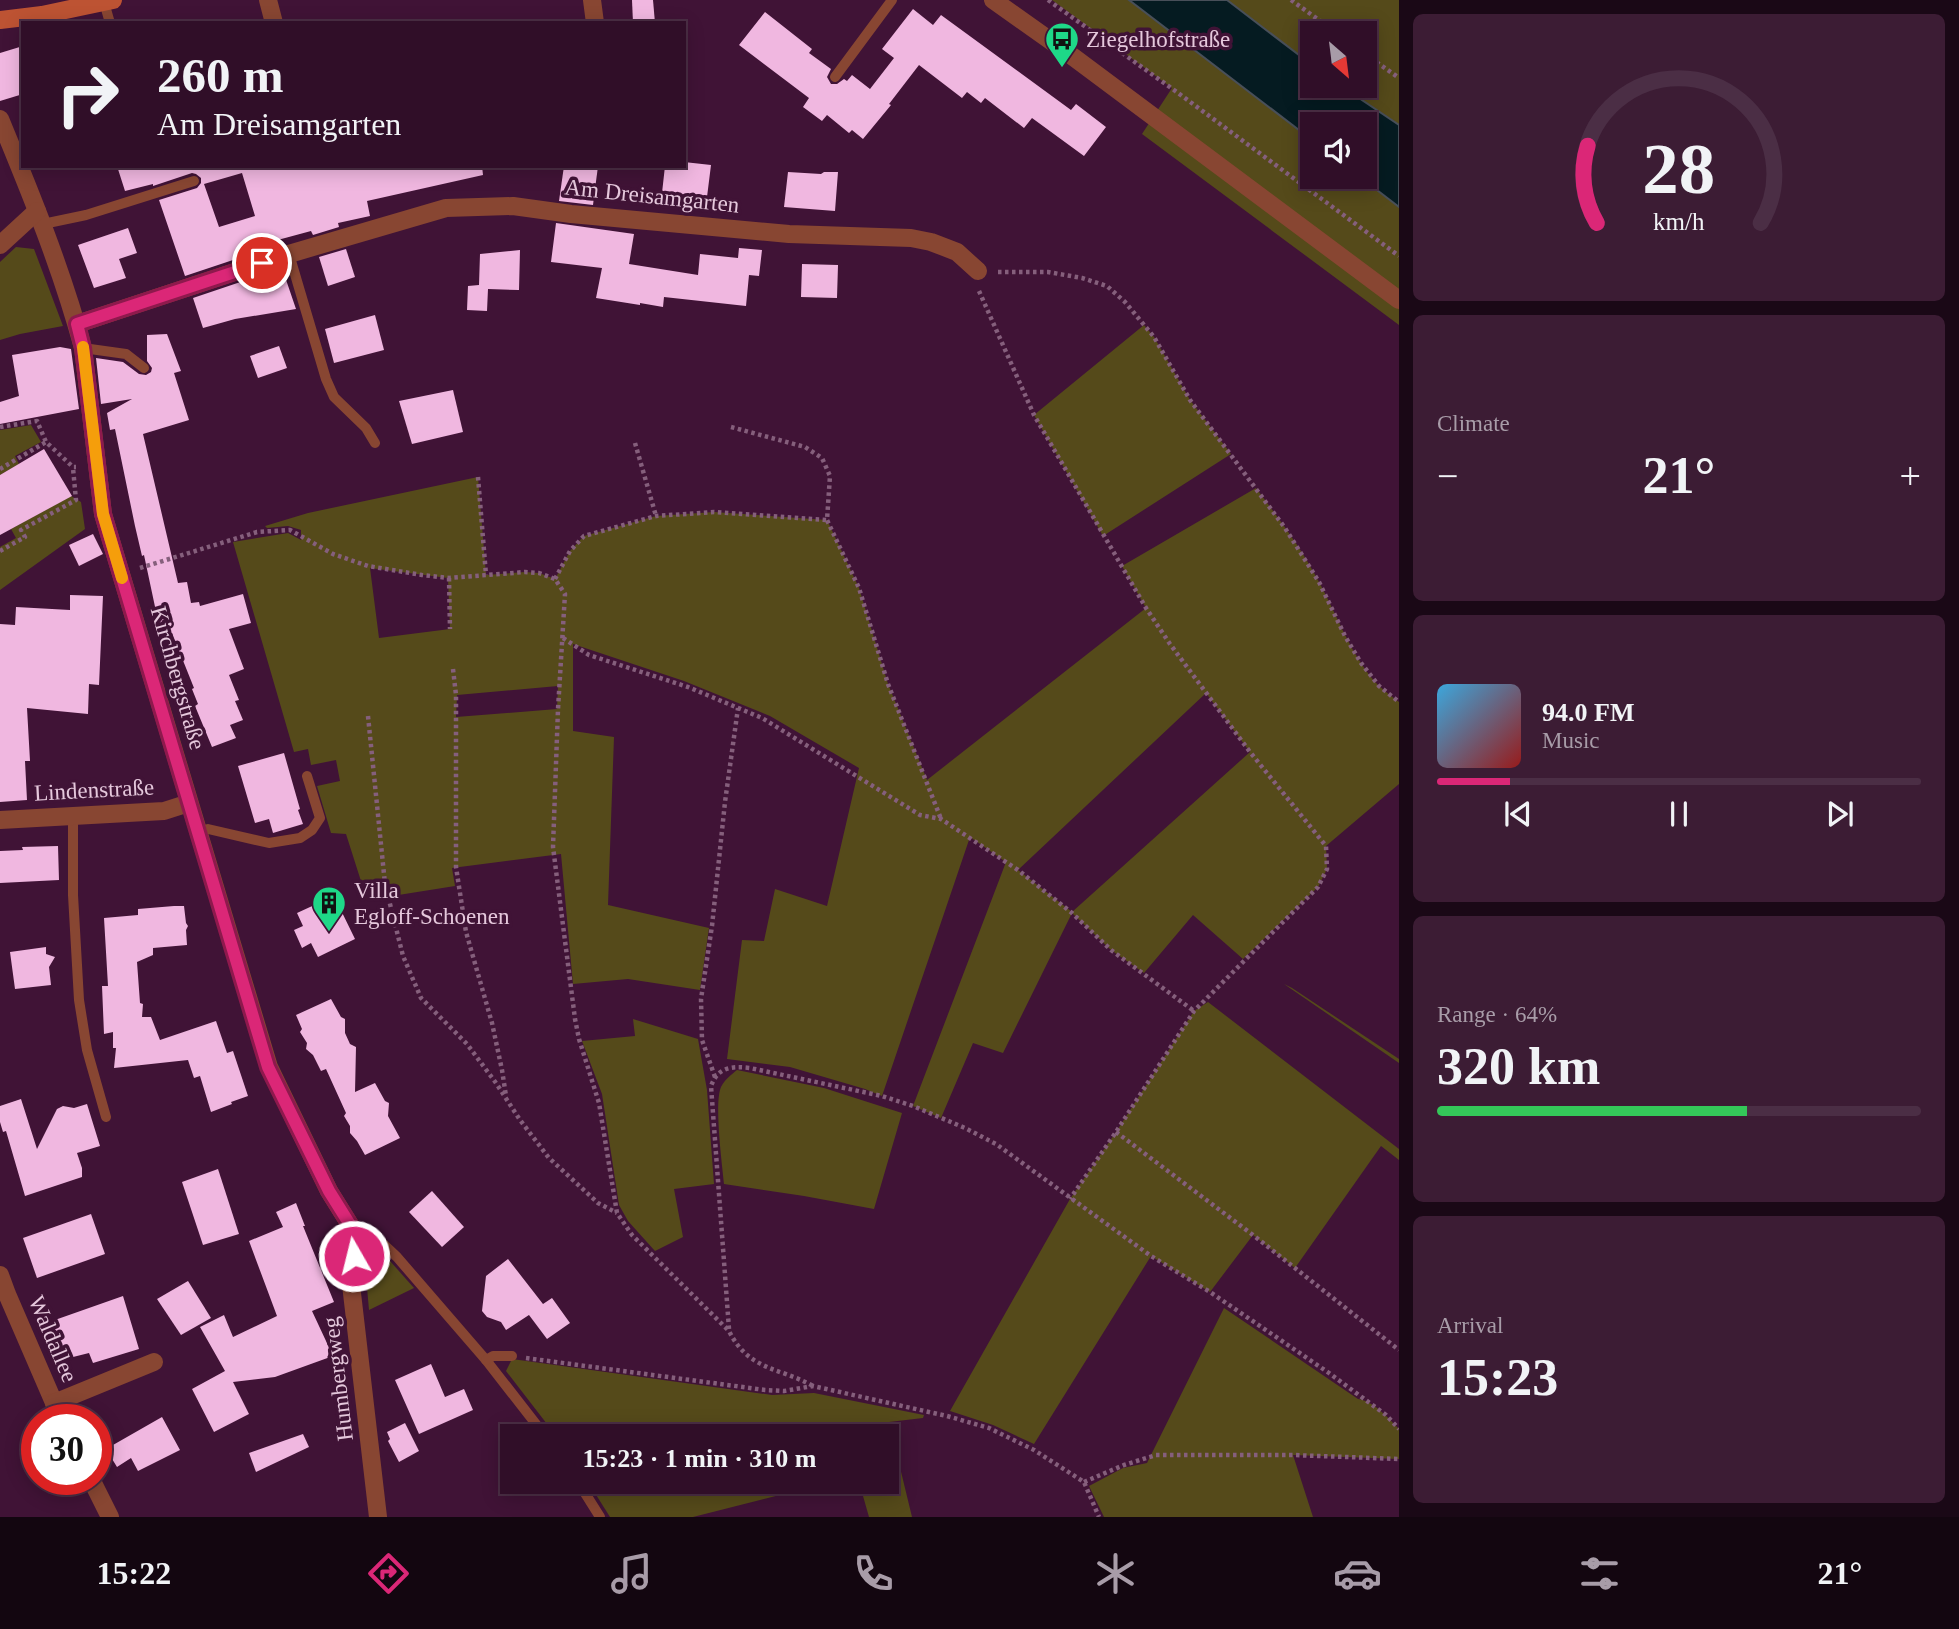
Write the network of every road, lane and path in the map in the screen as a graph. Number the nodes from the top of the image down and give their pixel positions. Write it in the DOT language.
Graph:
graph roads {
  1 [pos="268,0"];
  2 [pos="592,0"];
  3 [pos="892,0"];
  4 [pos="993,0"];
  5 [pos="1048,0"];
  6 [pos="1291,0"];
  7 [pos="108,1"];
  8 [pos="0,20"];
  9 [pos="110,21"];
  10 [pos="273,21"];
  11 [pos="594,21"];
  12 [pos="1320,21"];
  13 [pos="1377,62"];
  14 [pos="835,77"];
  15 [pos="1399,78"];
  16 [pos="0,118"];
  17 [pos="194,181"];
  18 [pos="40,217"];
  19 [pos="0,246"];
  20 [pos="289,254"];
  21 [pos="1399,256"];
  22 [pos="978,271"];
  23 [pos="1399,300"];
  24 [pos="77,324"];
  25 [pos="83,348"];
  26 [pos="144,368"];
  27 [pos="731,426"];
  28 [pos="0,427"];
  29 [pos="46,442"];
  30 [pos="374,443"];
  31 [pos="635,443"];
  32 [pos="97,463"];
  33 [pos="73,467"];
  34 [pos="0,469"];
  35 [pos="478,477"];
  36 [pos="656,516"];
  37 [pos="827,520"];
  38 [pos="0,551"];
  39 [pos="121,574"];
  40 [pos="486,575"];
  41 [pos="449,578"];
  42 [pos="555,579"];
  43 [pos="450,629"];
  44 [pos="563,638"];
  45 [pos="453,669"];
  46 [pos="1399,702"];
  47 [pos="738,708"];
  48 [pos="368,716"];
  49 [pos="307,776"];
  50 [pos="189,803"];
  51 [pos="73,816"];
  52 [pos="941,819"];
  53 [pos="0,820"];
  54 [pos="197,832"];
  55 [pos="1194,1011"];
  56 [pos="715,1077"];
  57 [pos="506,1099"];
  58 [pos="106,1117"];
  59 [pos="1116,1132"];
  60 [pos="1070,1199"];
  61 [pos="617,1213"];
  62 [pos="357,1236"];
  63 [pos="0,1275"];
  64 [pos="3,1296"];
  65 [pos="729,1331"];
  66 [pos="1399,1350"];
  67 [pos="512,1356"];
  68 [pos="486,1360"];
  69 [pos="154,1362"];
  70 [pos="813,1386"];
  71 [pos="54,1404"];
  72 [pos="71,1404"];
  73 [pos="536,1424"];
  74 [pos="1399,1429"];
  75 [pos="1399,1459"];
  76 [pos="1084,1482"];
  77 [pos="586,1494"];
  78 [pos="99,1495"];
  79 [pos="110,1517"];
  80 [pos="378,1517"];
  81 [pos="600,1517"];
  82 [pos="1099,1517"];
  1 -- 10 [label="street"];
  2 -- 11 [label="street"];
  3 -- 14 [label="lane"];
  4 -- 23 [label="street"];
  5 -- 21 [label="path"];
  6 -- 12 [label="path"];
  7 -- 8 [label="street"];
  7 -- 9 [label="lane"];
  13 -- 15 [label="path"];
  16 -- 18 [label="street, Kirchbergstraße"];
  17 -- 18 [label="lane"];
  18 -- 19 [label="street"];
  18 -- 24 [label="street, Kirchbergstraße"];
  20 -- 22 [label="street, Am Dreisamgarten"];
  20 -- 24 [label="street, Am Dreisamgarten"];
  20 -- 30 [label="lane"];
  22 -- 46 [label="path"];
  22 -- 55 [label="path"];
  24 -- 25 [label="street, Kirchbergstraße"];
  25 -- 26 [label="lane"];
  25 -- 32 [label="street, Kirchbergstraße"];
  27 -- 37 [label="path"];
  28 -- 29 [label="path"];
  29 -- 33 [label="path"];
  29 -- 34 [label="path"];
  31 -- 36 [label="path"];
  32 -- 33 [label="path"];
  32 -- 39 [label="street, Kirchbergstraße"];
  33 -- 38 [label="path"];
  35 -- 40 [label="path"];
  36 -- 37 [label="path"];
  36 -- 42 [label="path"];
  37 -- 52 [label="path"];
  39 -- 41 [label="path"];
  39 -- 50 [label="street, Kirchbergstraße"];
  40 -- 41 [label="path"];
  40 -- 42 [label="path"];
  41 -- 43 [label="path"];
  42 -- 44 [label="path"];
  44 -- 47 [label="path"];
  44 -- 61 [label="path"];
  45 -- 57 [label="path"];
  47 -- 52 [label="path"];
  47 -- 56 [label="path"];
  48 -- 57 [label="path"];
  49 -- 54 [label="lane"];
  50 -- 51 [label="street, Lindenstraße"];
  50 -- 54 [label="street, Kirchbergstraße"];
  51 -- 53 [label="street, Lindenstraße"];
  51 -- 58 [label="lane"];
  52 -- 55 [label="path"];
  54 -- 62 [label="street, Kirchbergstraße"];
  55 -- 59 [label="path"];
  56 -- 60 [label="path"];
  56 -- 65 [label="path"];
  57 -- 61 [label="path"];
  59 -- 60 [label="path"];
  59 -- 66 [label="path"];
  60 -- 74 [label="path"];
  61 -- 65 [label="path"];
  62 -- 68 [label="lane"];
  62 -- 80 [label="street, Humbergweg"];
  63 -- 64 [label="street, Waldallee"];
  64 -- 71 [label="street, Waldallee"];
  65 -- 70 [label="path"];
  67 -- 68 [label="lane"];
  67 -- 70 [label="path"];
  68 -- 73 [label="lane"];
  69 -- 72 [label="street, Waldallee"];
  70 -- 76 [label="path"];
  75 -- 76 [label="path"];
  76 -- 82 [label="path"];
  77 -- 81 [label="lane"];
  78 -- 79 [label="street"];
}
